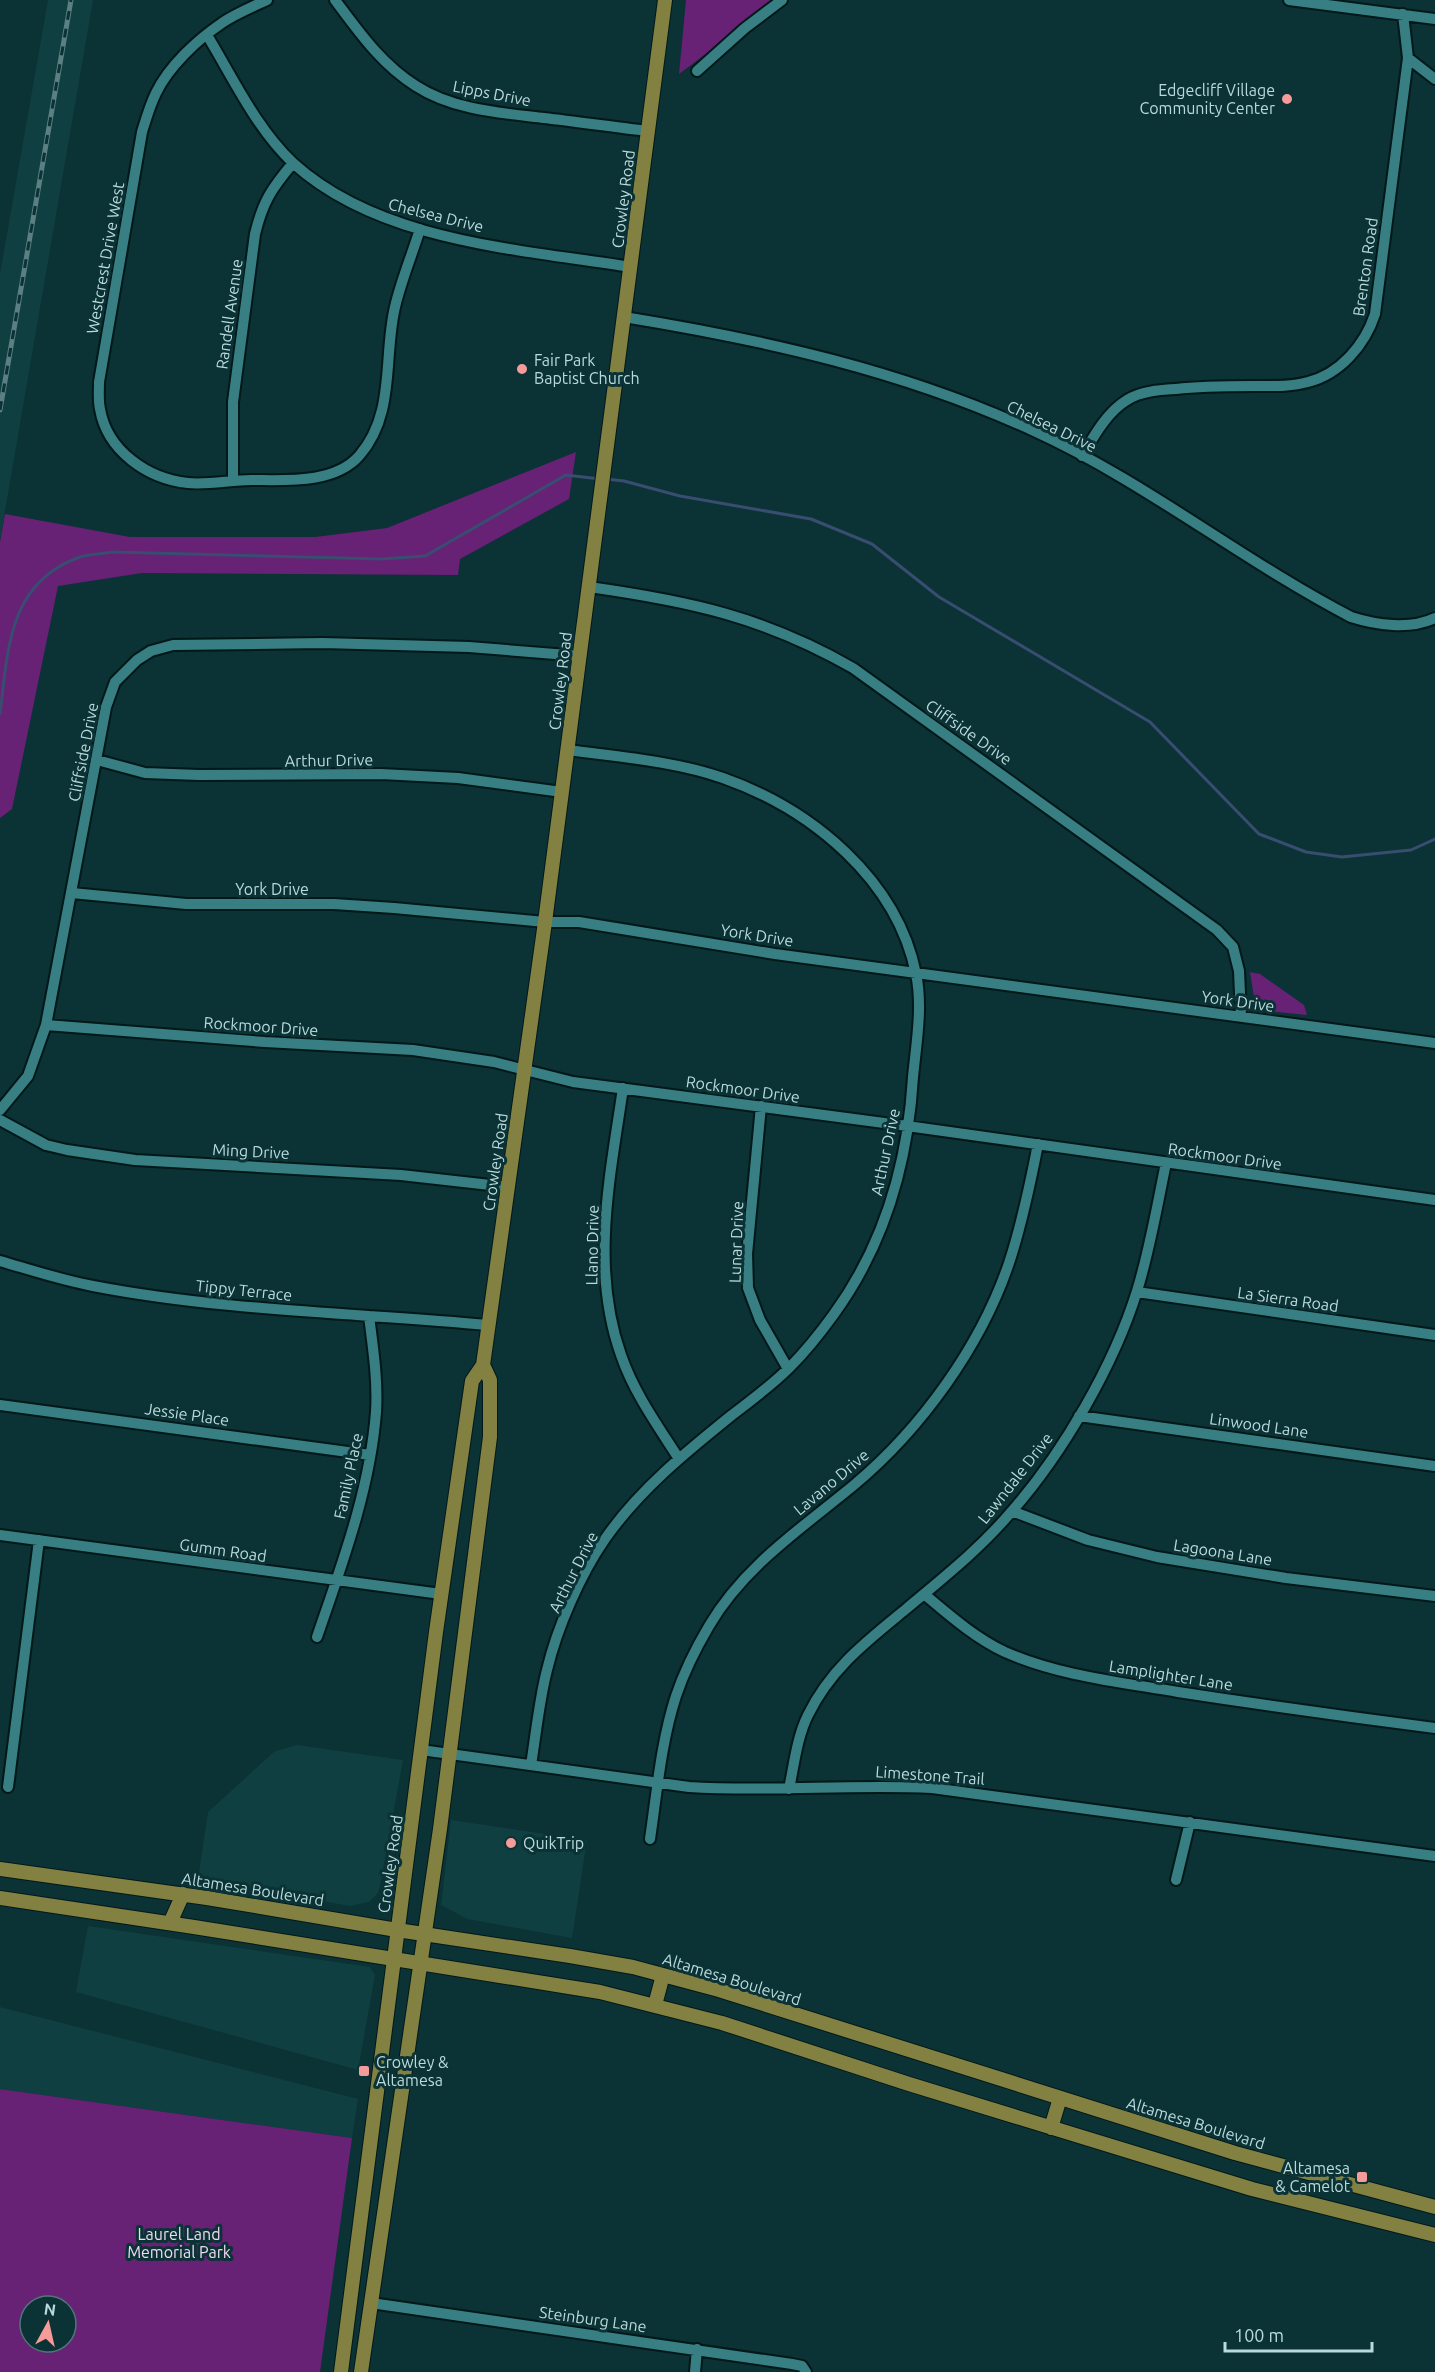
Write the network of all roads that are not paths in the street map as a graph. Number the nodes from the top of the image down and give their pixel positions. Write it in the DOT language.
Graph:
graph roads {
  1 [pos="267,0"];
  2 [pos="335,0"];
  3 [pos="665,0"];
  4 [pos="782,0"];
  5 [pos="1289,0"];
  6 [pos="1403,14"];
  7 [pos="1435,19"];
  8 [pos="207,35"];
  9 [pos="1408,58"];
  10 [pos="697,71"];
  11 [pos="1435,79"];
  12 [pos="648,131"];
  13 [pos="293,163"];
  14 [pos="420,229"];
  15 [pos="631,267"];
  16 [pos="624,317"];
  17 [pos="1082,456"];
  18 [pos="233,480"];
  19 [pos="589,587"];
  20 [pos="1435,618"];
  21 [pos="580,656"];
  22 [pos="568,750"];
  23 [pos="97,760"];
  24 [pos="562,792"];
  25 [pos="72,893"];
  26 [pos="545,922"];
  27 [pos="916,973"];
  28 [pos="1241,1016"];
  29 [pos="46,1025"];
  30 [pos="1435,1043"];
  31 [pos="524,1071"];
  32 [pos="623,1088"];
  33 [pos="761,1106"];
  34 [pos="0,1110"];
  35 [pos="0,1120"];
  36 [pos="907,1126"];
  37 [pos="1038,1144"];
  38 [pos="1166,1163"];
  39 [pos="508,1187"];
  40 [pos="1435,1200"];
  41 [pos="0,1261"];
  42 [pos="1137,1292"];
  43 [pos="369,1316"];
  44 [pos="489,1325"];
  45 [pos="1435,1335"];
  46 [pos="483,1365"];
  47 [pos="788,1369"];
  48 [pos="0,1405"];
  49 [pos="1079,1416"];
  50 [pos="370,1455"];
  51 [pos="679,1459"];
  52 [pos="1435,1466"];
  53 [pos="1012,1511"];
  54 [pos="0,1535"];
  55 [pos="39,1540"];
  56 [pos="336,1580"];
  57 [pos="441,1594"];
  58 [pos="924,1594"];
  59 [pos="1435,1596"];
  60 [pos="317,1637"];
  61 [pos="1435,1728"];
  62 [pos="421,1750"];
  63 [pos="450,1754"];
  64 [pos="531,1765"];
  65 [pos="658,1784"];
  66 [pos="8,1787"];
  67 [pos="789,1789"];
  68 [pos="1190,1822"];
  69 [pos="650,1839"];
  70 [pos="1435,1856"];
  71 [pos="0,1869"];
  72 [pos="1176,1880"];
  73 [pos="183,1894"];
  74 [pos="0,1898"];
  75 [pos="170,1923"];
  76 [pos="398,1930"];
  77 [pos="425,1934"];
  78 [pos="394,1959"];
  79 [pos="421,1963"];
  80 [pos="663,1975"];
  81 [pos="655,2005"];
  82 [pos="1060,2098"];
  83 [pos="1051,2128"];
  84 [pos="1435,2207"];
  85 [pos="1435,2235"];
  86 [pos="354,2263"];
  87 [pos="371,2303"];
  88 [pos="697,2349"];
  89 [pos="341,2372"];
  90 [pos="361,2372"];
  91 [pos="695,2372"];
  92 [pos="806,2372"];
  1 -- 8 [label="street, Westcrest Drive West"];
  2 -- 12 [label="street, Lipps Drive"];
  3 -- 12 [label="main road, Crowley Road"];
  4 -- 10 [label="street"];
  5 -- 6 [label="street"];
  6 -- 7 [label="street"];
  6 -- 9 [label="street, Brenton Road"];
  8 -- 13 [label="street, Chelsea Drive"];
  8 -- 18 [label="street, Westcrest Drive West"];
  9 -- 11 [label="street"];
  9 -- 17 [label="street, Brenton Road"];
  12 -- 15 [label="main road, Crowley Road"];
  13 -- 14 [label="street, Chelsea Drive"];
  13 -- 18 [label="street, Randell Avenue"];
  14 -- 15 [label="street, Chelsea Drive"];
  14 -- 18 [label="street, Westcrest Drive West"];
  15 -- 16 [label="main road, Crowley Road"];
  16 -- 17 [label="street, Chelsea Drive"];
  16 -- 19 [label="main road, Crowley Road"];
  17 -- 20 [label="street, Chelsea Drive"];
  19 -- 21 [label="main road, Crowley Road"];
  19 -- 28 [label="street, Cliffside Drive"];
  21 -- 22 [label="main road, Crowley Road"];
  21 -- 23 [label="street, Cliffside Drive"];
  22 -- 24 [label="main road, Crowley Road"];
  22 -- 27 [label="street, Arthur Drive"];
  23 -- 24 [label="street, Arthur Drive"];
  23 -- 25 [label="street, Cliffside Drive"];
  24 -- 26 [label="main road, Crowley Road"];
  25 -- 26 [label="street, York Drive"];
  25 -- 29 [label="street, Cliffside Drive"];
  26 -- 27 [label="street, York Drive"];
  26 -- 31 [label="main road, Crowley Road"];
  27 -- 28 [label="street, York Drive"];
  27 -- 36 [label="street, Arthur Drive"];
  28 -- 30 [label="street, York Drive"];
  29 -- 31 [label="street, Rockmoor Drive"];
  29 -- 34 [label="street, Cliffside Drive"];
  31 -- 32 [label="street, Rockmoor Drive"];
  31 -- 39 [label="main road, Crowley Road"];
  32 -- 33 [label="street, Rockmoor Drive"];
  32 -- 51 [label="street, Llano Drive"];
  33 -- 36 [label="street, Rockmoor Drive"];
  33 -- 47 [label="street, Lunar Drive"];
  35 -- 39 [label="street, Ming Drive"];
  36 -- 37 [label="street, Rockmoor Drive"];
  36 -- 47 [label="street, Arthur Drive"];
  37 -- 38 [label="street, Rockmoor Drive"];
  37 -- 65 [label="street, Lavano Drive"];
  38 -- 40 [label="street, Rockmoor Drive"];
  38 -- 42 [label="street, Lawndale Drive"];
  39 -- 44 [label="main road, Crowley Road"];
  41 -- 43 [label="street, Tippy Terrace"];
  42 -- 45 [label="street, La Sierra Road"];
  42 -- 49 [label="street, Lawndale Drive"];
  43 -- 44 [label="street, Tippy Terrace"];
  43 -- 50 [label="street, Family Place"];
  44 -- 46 [label="main road, Crowley Road"];
  46 -- 57 [label="main road, Crowley Road"];
  46 -- 63 [label="main road, Crowley Road"];
  47 -- 51 [label="street, Arthur Drive"];
  48 -- 50 [label="street, Jessie Place"];
  49 -- 52 [label="street, Linwood Lane"];
  49 -- 53 [label="street, Lawndale Drive"];
  50 -- 56 [label="street, Family Place"];
  51 -- 64 [label="street, Arthur Drive"];
  53 -- 58 [label="street, Lawndale Drive"];
  53 -- 59 [label="street, Lagoona Lane"];
  54 -- 55 [label="street, Gumm Road"];
  55 -- 56 [label="street, Gumm Road"];
  55 -- 66 [label="street"];
  56 -- 57 [label="street, Gumm Road"];
  56 -- 60 [label="street, Family Place"];
  57 -- 62 [label="main road, Crowley Road"];
  58 -- 61 [label="street, Lamplighter Lane"];
  58 -- 67 [label="street, Lawndale Drive"];
  62 -- 63 [label="street, Limestone Trail"];
  62 -- 76 [label="main road, Crowley Road"];
  63 -- 64 [label="street, Limestone Trail"];
  63 -- 77 [label="main road, Crowley Road"];
  64 -- 65 [label="street, Limestone Trail"];
  65 -- 67 [label="street, Limestone Trail"];
  65 -- 69 [label="street, Lavano Drive"];
  67 -- 68 [label="street, Limestone Trail"];
  68 -- 70 [label="street, Limestone Trail"];
  68 -- 72 [label="street"];
  71 -- 73 [label="main road, Altamesa Boulevard"];
  73 -- 75 [label="main road"];
  73 -- 76 [label="main road, Altamesa Boulevard"];
  74 -- 75 [label="main road"];
  75 -- 78 [label="main road"];
  76 -- 77 [label="main road, Altamesa Boulevard"];
  76 -- 78 [label="main road, Crowley Road"];
  77 -- 79 [label="main road, Crowley Road"];
  77 -- 80 [label="main road, Altamesa Boulevard"];
  78 -- 79 [label="main road"];
  78 -- 86 [label="main road, Crowley Road"];
  79 -- 81 [label="main road"];
  79 -- 87 [label="main road, Crowley Road"];
  80 -- 81 [label="main road"];
  80 -- 82 [label="main road, Altamesa Boulevard"];
  81 -- 83 [label="main road"];
  82 -- 83 [label="main road"];
  82 -- 84 [label="main road, Altamesa Boulevard"];
  83 -- 85 [label="main road"];
  86 -- 87 [label="main road"];
  86 -- 89 [label="main road, Crowley Road"];
  87 -- 88 [label="street, Steinburg Lane"];
  87 -- 90 [label="main road, Crowley Road"];
  88 -- 91 [label="street"];
  88 -- 92 [label="street, Steinburg Lane"];
}
